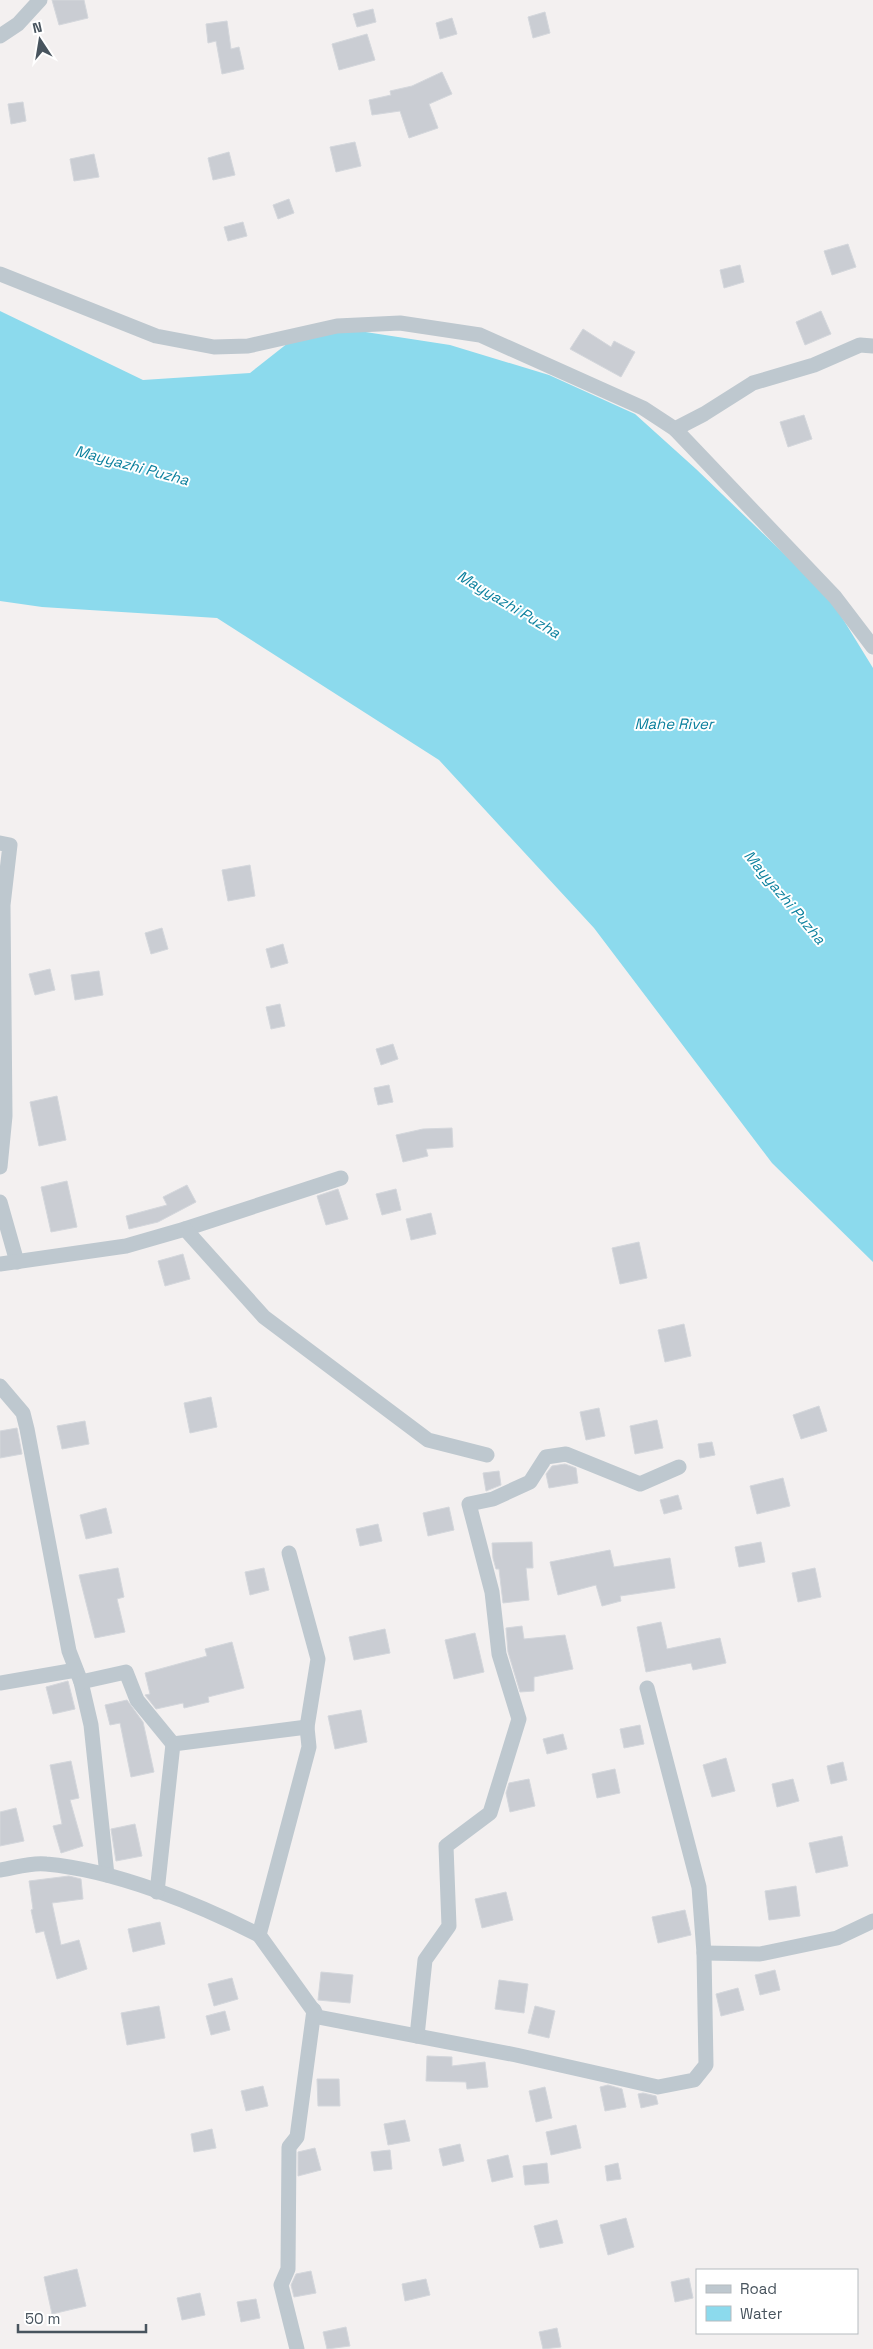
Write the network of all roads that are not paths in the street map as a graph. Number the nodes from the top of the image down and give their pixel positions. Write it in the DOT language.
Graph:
graph roads {
  1 [pos="40,0"];
  2 [pos="0,36"];
  3 [pos="0,274"];
  4 [pos="873,346"];
  5 [pos="675,429"];
  6 [pos="873,647"];
  7 [pos="0,843"];
  8 [pos="0,1167"];
  9 [pos="340,1178"];
  10 [pos="0,1202"];
  11 [pos="185,1228"];
  12 [pos="17,1262"];
  13 [pos="0,1264"];
  14 [pos="0,1386"];
  15 [pos="487,1455"];
  16 [pos="679,1467"];
  17 [pos="288,1553"];
  18 [pos="78,1676"];
  19 [pos="0,1683"];
  20 [pos="647,1688"];
  21 [pos="307,1727"];
  22 [pos="173,1744"];
  23 [pos="0,1870"];
  24 [pos="107,1875"];
  25 [pos="157,1892"];
  26 [pos="873,1921"];
  27 [pos="259,1935"];
  28 [pos="704,1953"];
  29 [pos="314,2010"];
  30 [pos="417,2036"];
  31 [pos="297,2349"];
  1 -- 2 [label="street"];
  3 -- 5 [label="street"];
  4 -- 5 [label="street"];
  5 -- 6 [label="street"];
  7 -- 8 [label="street"];
  9 -- 11 [label="street"];
  10 -- 12 [label="street"];
  11 -- 12 [label="street"];
  11 -- 15 [label="street"];
  12 -- 13 [label="street"];
  14 -- 18 [label="street"];
  16 -- 30 [label="street"];
  17 -- 21 [label="street"];
  18 -- 19 [label="street"];
  18 -- 22 [label="street"];
  18 -- 24 [label="street"];
  20 -- 28 [label="street"];
  21 -- 22 [label="street"];
  21 -- 27 [label="street"];
  22 -- 25 [label="street"];
  23 -- 24 [label="street"];
  24 -- 25 [label="street"];
  25 -- 27 [label="street"];
  26 -- 28 [label="street"];
  27 -- 29 [label="street"];
  28 -- 30 [label="street"];
  29 -- 30 [label="street"];
  29 -- 31 [label="street"];
}
